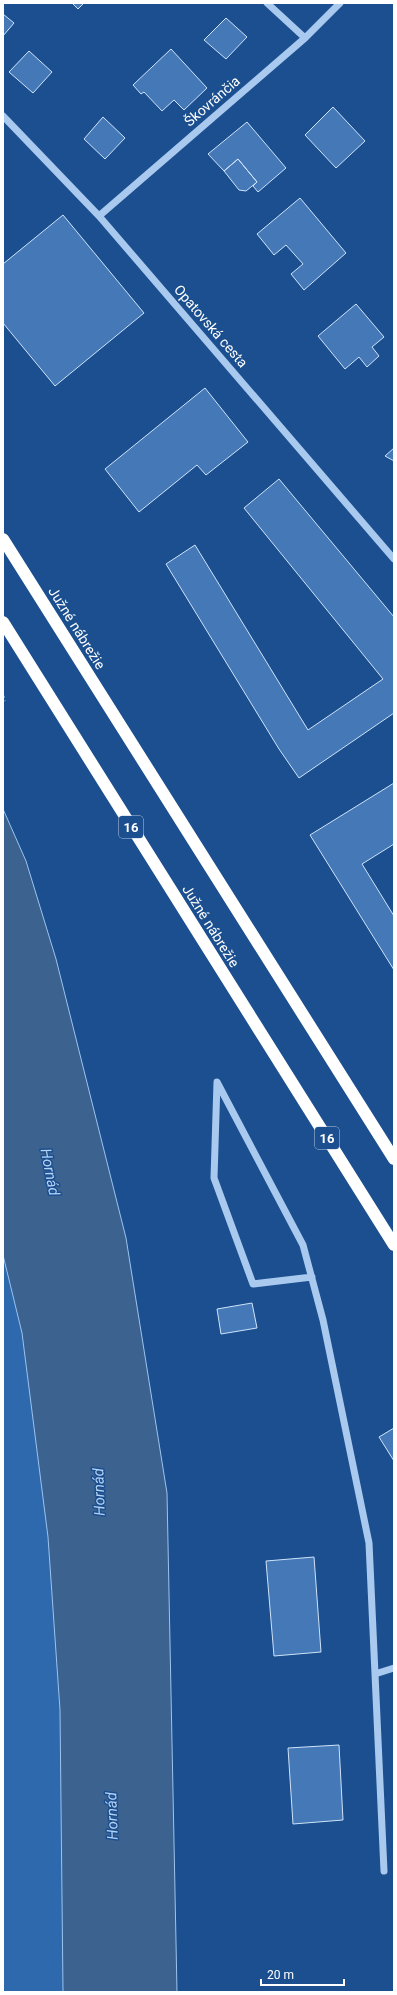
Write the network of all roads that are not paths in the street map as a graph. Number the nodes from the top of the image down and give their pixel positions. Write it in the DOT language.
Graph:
graph roads {
  1 [pos="267,3"];
  2 [pos="340,3"];
  3 [pos="305,38"];
  4 [pos="3,116"];
  5 [pos="99,216"];
  6 [pos="3,539"];
  7 [pos="394,559"];
  8 [pos="3,622"];
  9 [pos="394,1160"];
  10 [pos="394,1245"];
  11 [pos="312,1277"];
  12 [pos="394,1668"];
  13 [pos="375,1674"];
  14 [pos="384,1871"];
  1 -- 3 [label="street"];
  2 -- 3 [label="street, Škovránčia"];
  3 -- 5 [label="street, Škovránčia"];
  4 -- 5 [label="street, Opatovská cesta"];
  5 -- 7 [label="street, Opatovská cesta"];
  6 -- 9 [label="highway, Južné nábrežie"];
  8 -- 10 [label="highway, Južné nábrežie / 16"];
  11 -- 11 [label="street"];
  11 -- 13 [label="street"];
  12 -- 13 [label="street"];
  13 -- 14 [label="street"];
}
